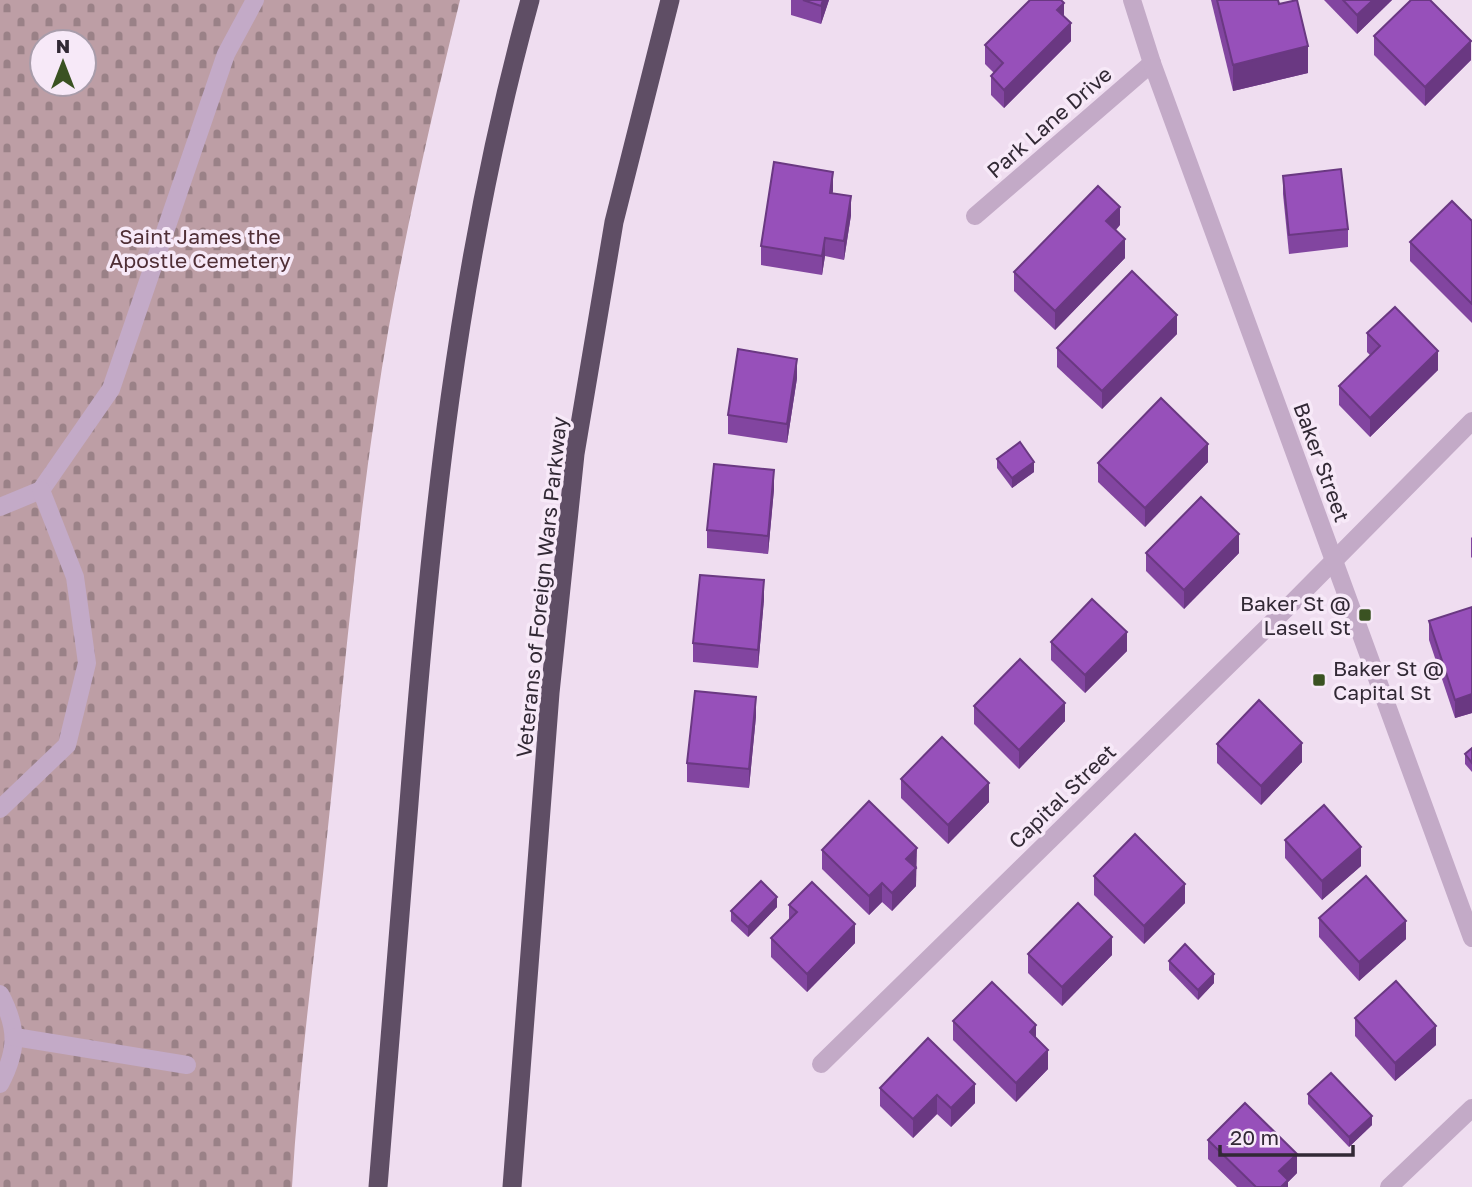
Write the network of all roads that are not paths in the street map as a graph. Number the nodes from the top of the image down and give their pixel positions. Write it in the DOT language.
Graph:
graph roads {
  1 [pos="255,0"];
  2 [pos="530,0"];
  3 [pos="670,0"];
  4 [pos="1132,0"];
  5 [pos="1152,63"];
  6 [pos="975,216"];
  7 [pos="1472,421"];
  8 [pos="41,490"];
  9 [pos="0,508"];
  10 [pos="1334,561"];
  11 [pos="0,809"];
  12 [pos="1472,938"];
  13 [pos="0,994"];
  14 [pos="15,1037"];
  15 [pos="821,1064"];
  16 [pos="187,1065"];
  17 [pos="0,1084"];
  18 [pos="1472,1108"];
  19 [pos="378,1187"];
  20 [pos="512,1187"];
  21 [pos="1389,1187"];
  1 -- 8 [label="street"];
  2 -- 19 [label="highway"];
  3 -- 20 [label="highway, Veterans of Foreign Wars Parkway"];
  4 -- 5 [label="street, Baker Street"];
  5 -- 6 [label="street, Park Lane Drive"];
  5 -- 10 [label="street, Baker Street"];
  7 -- 10 [label="street, Capital Street"];
  8 -- 9 [label="street"];
  8 -- 11 [label="street"];
  10 -- 12 [label="street, Baker Street"];
  10 -- 15 [label="street, Capital Street"];
  13 -- 14 [label="street"];
  14 -- 16 [label="street"];
  14 -- 17 [label="street"];
  18 -- 21 [label="street"];
}
